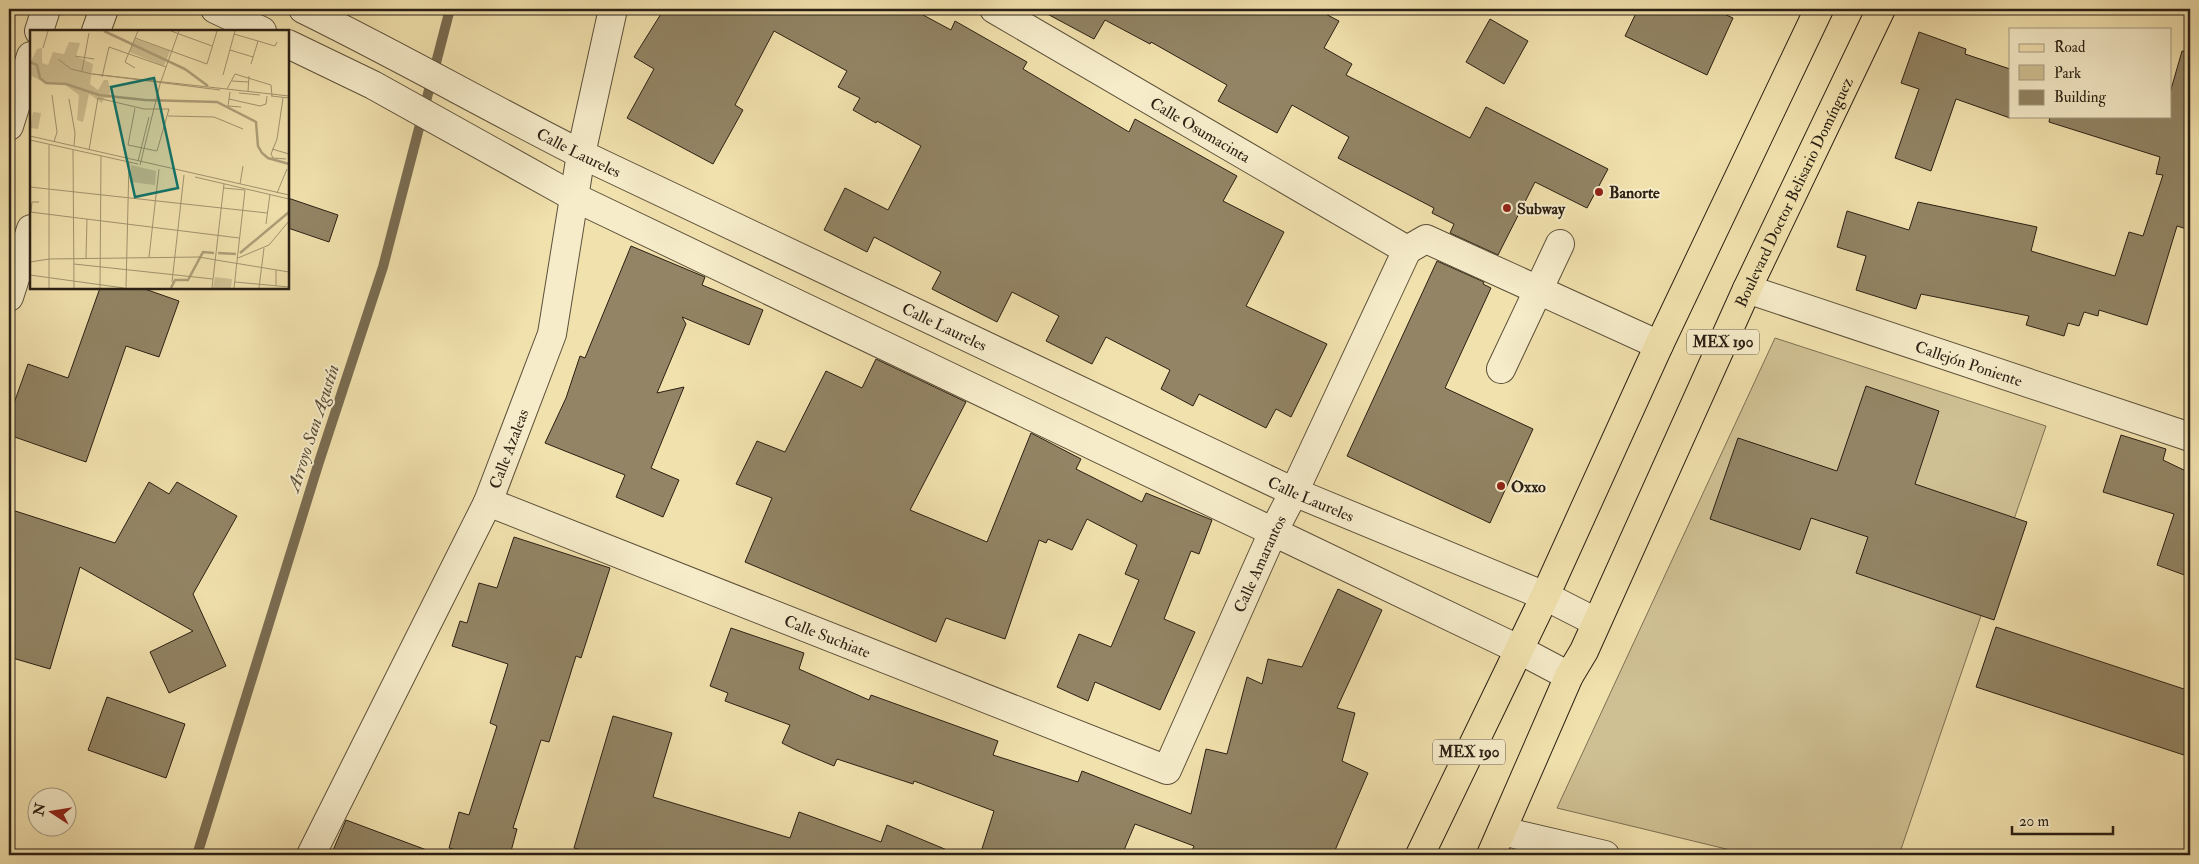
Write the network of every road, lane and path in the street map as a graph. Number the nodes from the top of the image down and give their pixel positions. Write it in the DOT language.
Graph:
graph roads {
  1 [pos="46,9"];
  2 [pos="104,9"];
  3 [pos="215,9"];
  4 [pos="303,9"];
  5 [pos="613,9"];
  6 [pos="994,9"];
  7 [pos="1819,9"];
  8 [pos="1881,9"];
  9 [pos="39,30"];
  10 [pos="96,30"];
  11 [pos="260,30"];
  12 [pos="289,44"];
  13 [pos="30,59"];
  14 [pos="9,126"];
  15 [pos="581,154"];
  16 [pos="574,197"];
  17 [pos="30,231"];
  18 [pos="1560,244"];
  19 [pos="1407,250"];
  20 [pos="1747,288"];
  21 [pos="1538,290"];
  22 [pos="9,297"];
  23 [pos="1659,345"];
  24 [pos="1501,369"];
  25 [pos="2190,437"];
  26 [pos="1294,492"];
  27 [pos="488,502"];
  28 [pos="1274,532"];
  29 [pos="1545,596"];
  30 [pos="1596,622"];
  31 [pos="1518,649"];
  32 [pos="1569,676"];
  33 [pos="1167,770"];
  34 [pos="1502,830"];
  35 [pos="311,855"];
  36 [pos="1420,855"];
  37 [pos="1491,855"];
  38 [pos="1605,855"];
  1 -- 9 [label="street"];
  2 -- 10 [label="street"];
  3 -- 11 [label="street"];
  4 -- 15 [label="street, Calle Laureles"];
  5 -- 15 [label="street, Calle Azaleas"];
  6 -- 19 [label="street, Calle Osumacinta"];
  7 -- 23 [label="main road, MEX 190"];
  8 -- 20 [label="main road, Boulevard Doctor Belisario Domínguez / MEX 190"];
  12 -- 16 [label="street"];
  13 -- 14 [label="street"];
  15 -- 16 [label="street, Calle Azaleas"];
  15 -- 26 [label="street, Calle Laureles"];
  16 -- 27 [label="street, Calle Azaleas"];
  16 -- 28 [label="street"];
  17 -- 22 [label="street"];
  18 -- 21 [label="street"];
  19 -- 21 [label="street"];
  19 -- 26 [label="street, Calle Amarantos"];
  20 -- 25 [label="street, Callejón Poniente"];
  20 -- 30 [label="main road, Boulevard Doctor Belisario Domínguez / MEX 190"];
  21 -- 23 [label="street"];
  21 -- 24 [label="street"];
  23 -- 29 [label="main road, MEX 190"];
  26 -- 28 [label="street, Calle Amarantos"];
  26 -- 29 [label="street, Calle Laureles"];
  27 -- 33 [label="street, Calle Suchiate"];
  27 -- 35 [label="street, Calle Azaleas"];
  28 -- 31 [label="street"];
  28 -- 33 [label="street, Calle Amarantos"];
  29 -- 30 [label="street, Calle Laureles"];
  29 -- 31 [label="main road, MEX 190"];
  30 -- 32 [label="main road, Boulevard Doctor Belisario Domínguez / MEX 190"];
  31 -- 32 [label="street"];
  31 -- 36 [label="main road, MEX 190"];
  32 -- 34 [label="main road, MEX 190"];
  34 -- 37 [label="main road, MEX 190"];
  34 -- 38 [label="street"];
}
